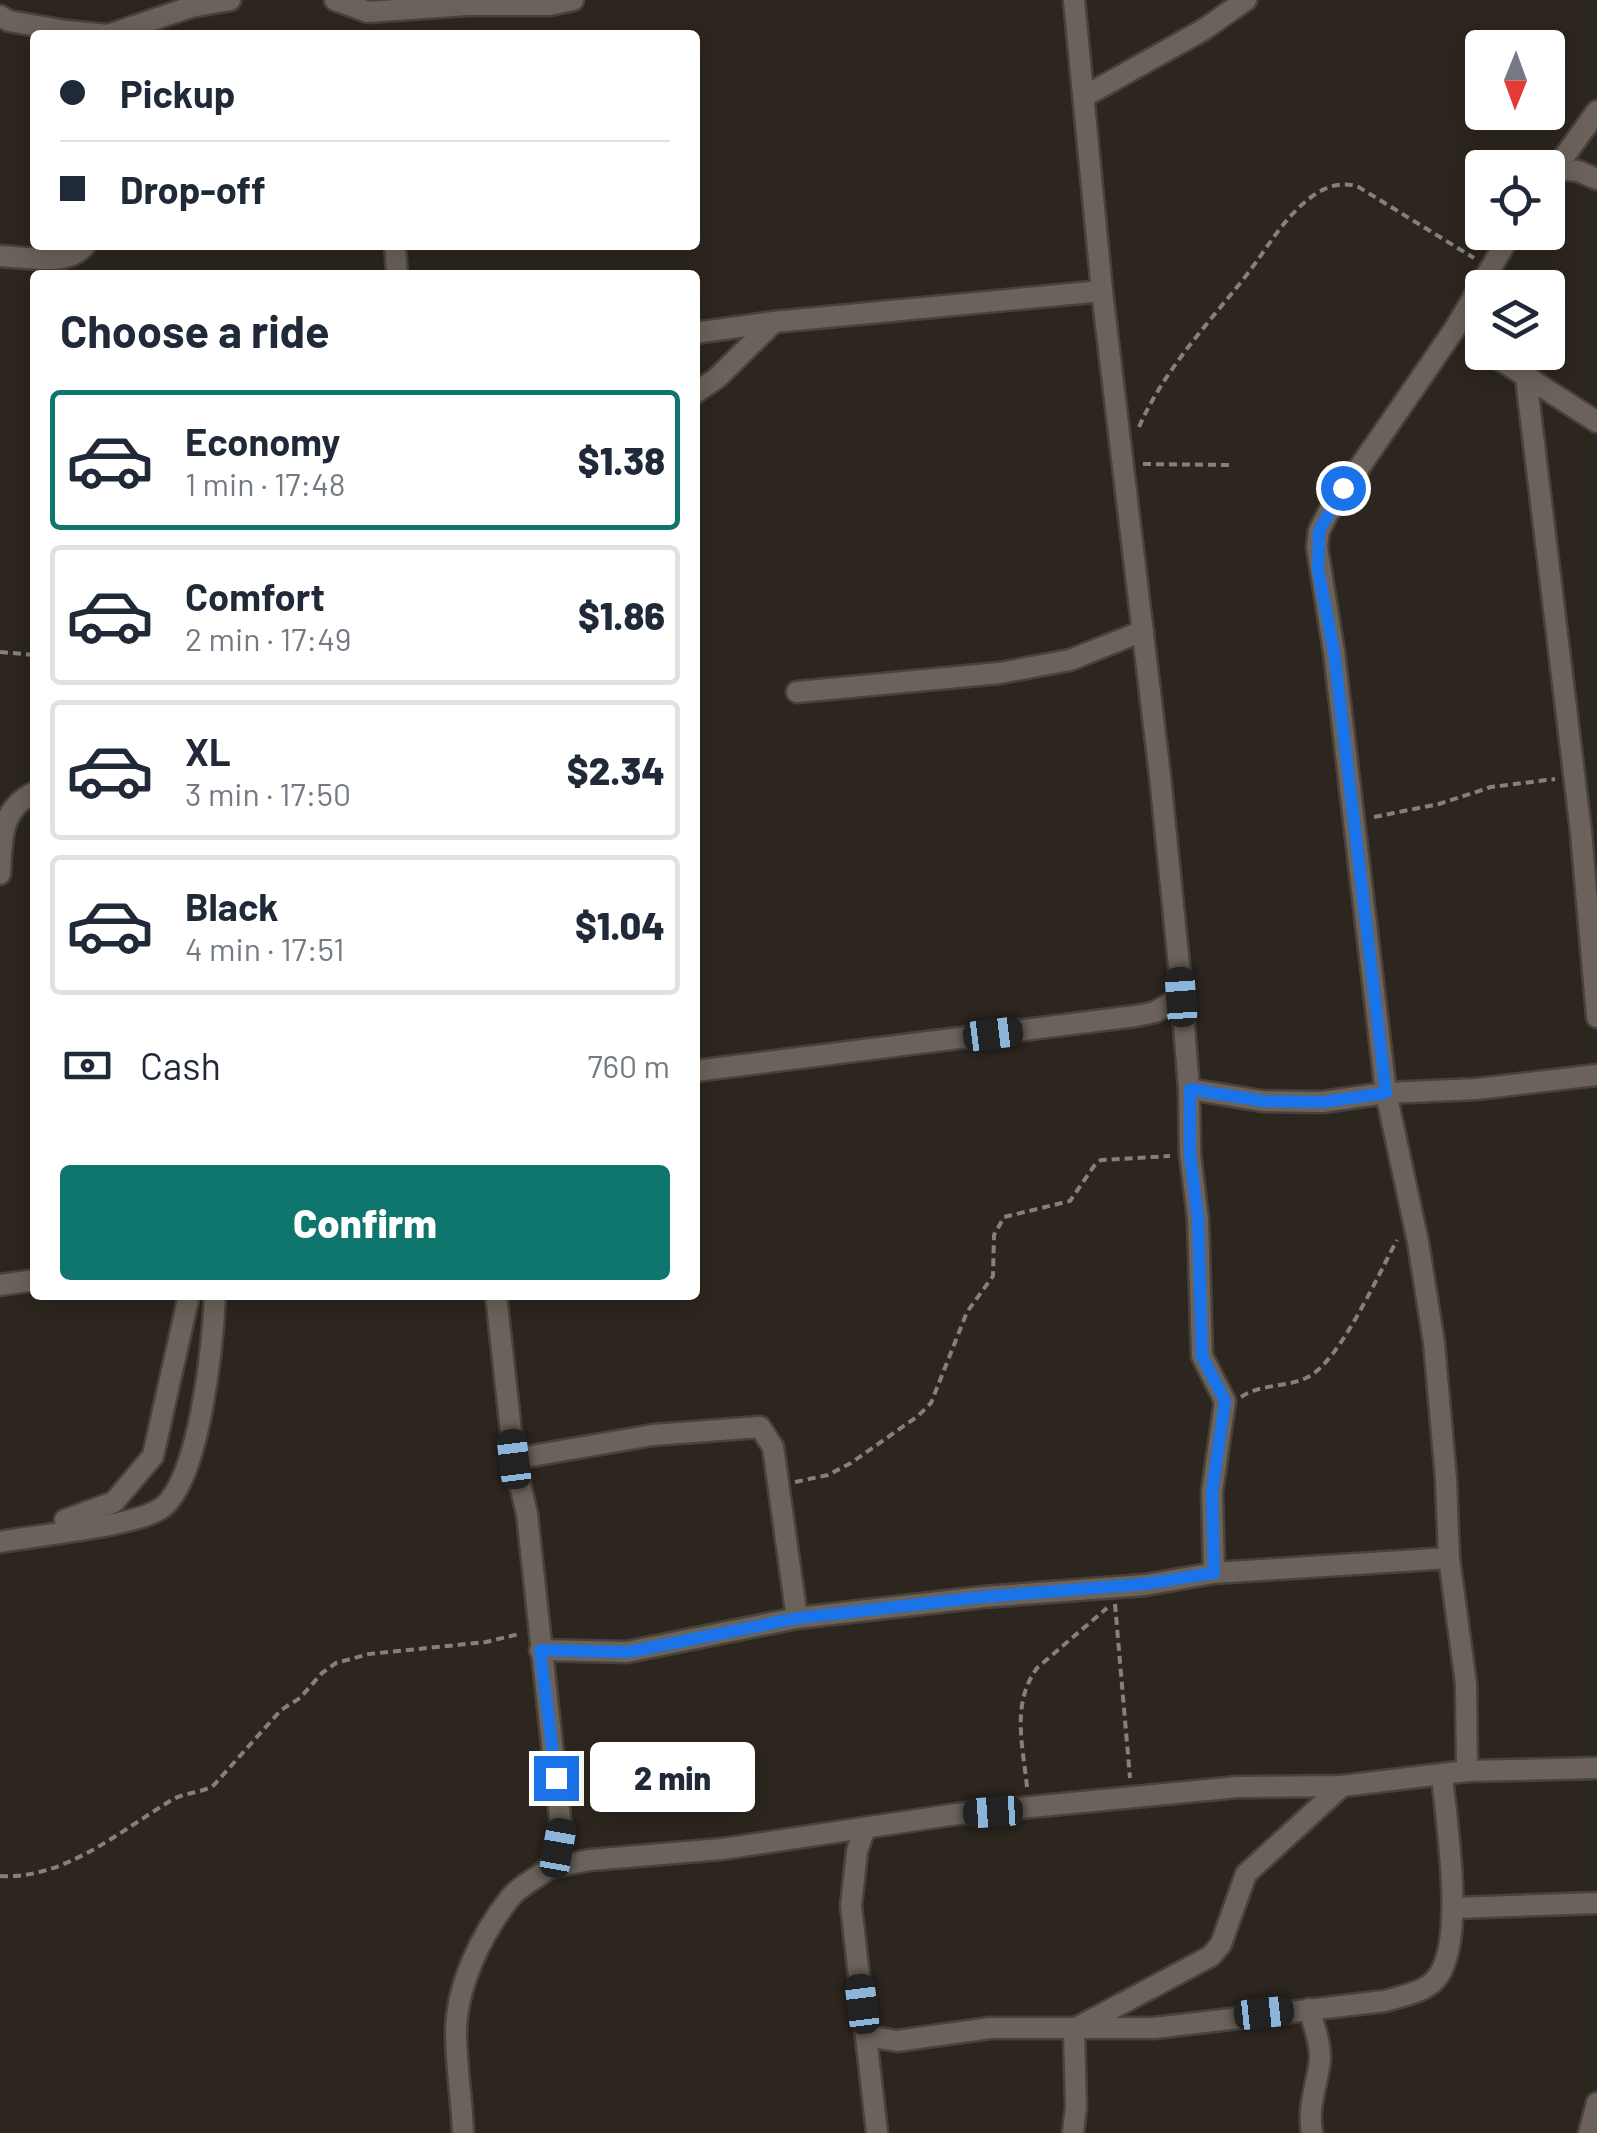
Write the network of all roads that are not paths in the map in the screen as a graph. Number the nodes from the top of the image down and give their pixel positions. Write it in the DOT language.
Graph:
graph roads {
  1 [pos="230,0"];
  2 [pos="335,0"];
  3 [pos="572,0"];
  4 [pos="1074,0"];
  5 [pos="1246,0"];
  6 [pos="365,6"];
  7 [pos="0,16"];
  8 [pos="56,30"];
  9 [pos="123,30"];
  10 [pos="1085,96"];
  11 [pos="1597,111"];
  12 [pos="1565,155"];
  13 [pos="1565,172"];
  14 [pos="1597,179"];
  15 [pos="80,250"];
  16 [pos="1501,250"];
  17 [pos="0,256"];
  18 [pos="1102,291"];
  19 [pos="774,322"];
  20 [pos="1454,330"];
  21 [pos="700,332"];
  22 [pos="1465,337"];
  23 [pos="1514,370"];
  24 [pos="1526,378"];
  25 [pos="700,390"];
  26 [pos="1597,422"];
  27 [pos="1143,631"];
  28 [pos="797,692"];
  29 [pos="30,795"];
  30 [pos="1589,830"];
  31 [pos="0,874"];
  32 [pos="1181,997"];
  33 [pos="1155,1012"];
  34 [pos="1597,1017"];
  35 [pos="1184,1034"];
  36 [pos="700,1070"];
  37 [pos="1597,1075"];
  38 [pos="1190,1089"];
  39 [pos="1386,1093"];
  40 [pos="30,1281"];
  41 [pos="0,1285"];
  42 [pos="189,1300"];
  43 [pos="215,1300"];
  44 [pos="497,1300"];
  45 [pos="514,1459"];
  46 [pos="0,1540"];
  47 [pos="1449,1558"];
  48 [pos="1214,1573"];
  49 [pos="798,1618"];
  50 [pos="540,1640"];
  51 [pos="1597,1768"];
  52 [pos="1467,1771"];
  53 [pos="1442,1775"];
  54 [pos="1342,1786"];
  55 [pos="561,1827"];
  56 [pos="865,1828"];
  57 [pos="590,1860"];
  58 [pos="548,1868"];
  59 [pos="1597,1903"];
  60 [pos="1455,1908"];
  61 [pos="1309,2009"];
  62 [pos="1074,2029"];
  63 [pos="866,2036"];
  64 [pos="1597,2103"];
  65 [pos="463,2133"];
  66 [pos="877,2133"];
  67 [pos="1073,2133"];
  68 [pos="1312,2133"];
  69 [pos="1589,2133"];
  1 -- 9 [label="street"];
  2 -- 6 [label="street"];
  3 -- 6 [label="street"];
  4 -- 10 [label="street"];
  5 -- 10 [label="street"];
  7 -- 8 [label="street"];
  10 -- 18 [label="street"];
  11 -- 12 [label="street"];
  13 -- 14 [label="street"];
  15 -- 17 [label="street"];
  16 -- 20 [label="street"];
  18 -- 19 [label="street"];
  18 -- 27 [label="street"];
  19 -- 21 [label="street"];
  19 -- 25 [label="street"];
  20 -- 22 [label="street"];
  20 -- 39 [label="street"];
  23 -- 24 [label="street"];
  24 -- 26 [label="street"];
  24 -- 30 [label="street"];
  27 -- 28 [label="street"];
  27 -- 32 [label="street"];
  29 -- 31 [label="street"];
  30 -- 34 [label="street"];
  32 -- 33 [label="street"];
  32 -- 35 [label="street"];
  33 -- 35 [label="street"];
  33 -- 36 [label="street"];
  35 -- 38 [label="street"];
  37 -- 39 [label="street"];
  38 -- 39 [label="street"];
  38 -- 48 [label="street"];
  39 -- 47 [label="street"];
  40 -- 41 [label="street"];
  42 -- 46 [label="street"];
  43 -- 46 [label="street"];
  44 -- 45 [label="street"];
  45 -- 49 [label="street"];
  45 -- 50 [label="street"];
  47 -- 48 [label="street"];
  47 -- 52 [label="street"];
  48 -- 49 [label="street"];
  49 -- 50 [label="street"];
  50 -- 55 [label="street"];
  51 -- 52 [label="street"];
  52 -- 53 [label="street"];
  53 -- 54 [label="street"];
  53 -- 60 [label="street"];
  54 -- 56 [label="street"];
  54 -- 62 [label="street"];
  55 -- 57 [label="street"];
  55 -- 58 [label="street"];
  56 -- 57 [label="street"];
  56 -- 63 [label="street"];
  57 -- 58 [label="street"];
  58 -- 65 [label="street"];
  59 -- 60 [label="street"];
  60 -- 61 [label="street"];
  61 -- 62 [label="street"];
  61 -- 68 [label="street"];
  62 -- 63 [label="street"];
  62 -- 67 [label="street"];
  63 -- 66 [label="street"];
  64 -- 69 [label="street"];
}
